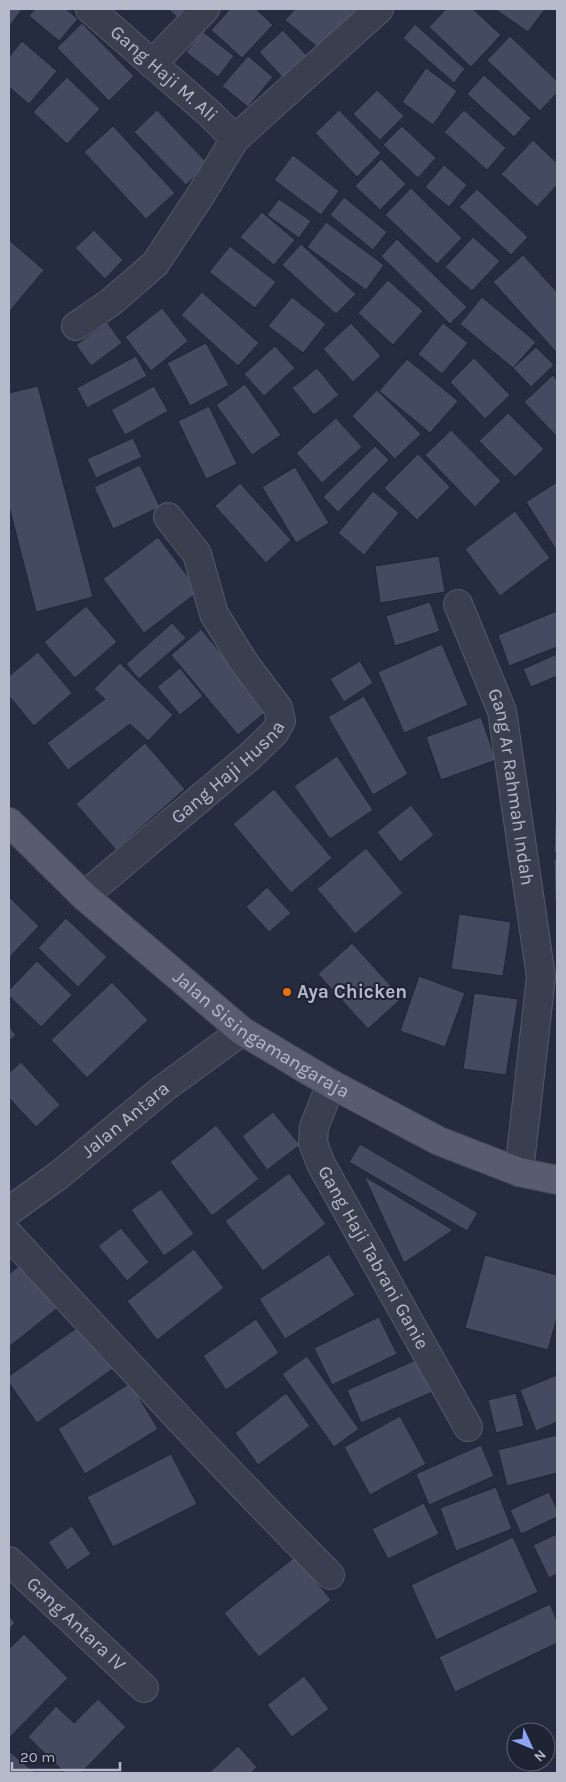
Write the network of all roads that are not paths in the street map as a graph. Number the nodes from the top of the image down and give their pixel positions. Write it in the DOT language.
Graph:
graph roads {
  1 [pos="90,9"];
  2 [pos="205,9"];
  3 [pos="379,9"];
  4 [pos="152,64"];
  5 [pos="236,139"];
  6 [pos="76,326"];
  7 [pos="168,517"];
  8 [pos="458,604"];
  9 [pos="9,822"];
  10 [pos="84,896"];
  11 [pos="549,978"];
  12 [pos="242,1031"];
  13 [pos="330,1084"];
  14 [pos="519,1172"];
  15 [pos="557,1180"];
  16 [pos="9,1211"];
  17 [pos="9,1235"];
  18 [pos="468,1427"];
  19 [pos="9,1561"];
  20 [pos="330,1575"];
  21 [pos="144,1688"];
  1 -- 4 [label="street, Gang Haji M. Ali"];
  2 -- 4 [label="street"];
  3 -- 5 [label="street"];
  4 -- 5 [label="street, Gang Haji M. Ali"];
  5 -- 6 [label="street"];
  7 -- 10 [label="street, Gang Haji Husna"];
  8 -- 11 [label="street, Gang Ar Rahmah Indah"];
  9 -- 10 [label="main road, Jalan Sisingamangaraja"];
  10 -- 12 [label="main road, Jalan Sisingamangaraja"];
  11 -- 14 [label="street, Gang Ar Rahmah Indah"];
  12 -- 13 [label="main road, Jalan Sisingamangaraja"];
  12 -- 16 [label="street, Jalan Antara"];
  13 -- 14 [label="main road, Jalan Sisingamangaraja"];
  13 -- 18 [label="street, Gang Haji Tabrani Ganie"];
  14 -- 15 [label="main road, Jalan Sisingamangaraja"];
  17 -- 20 [label="street"];
  19 -- 21 [label="street, Gang Antara IV"];
}
